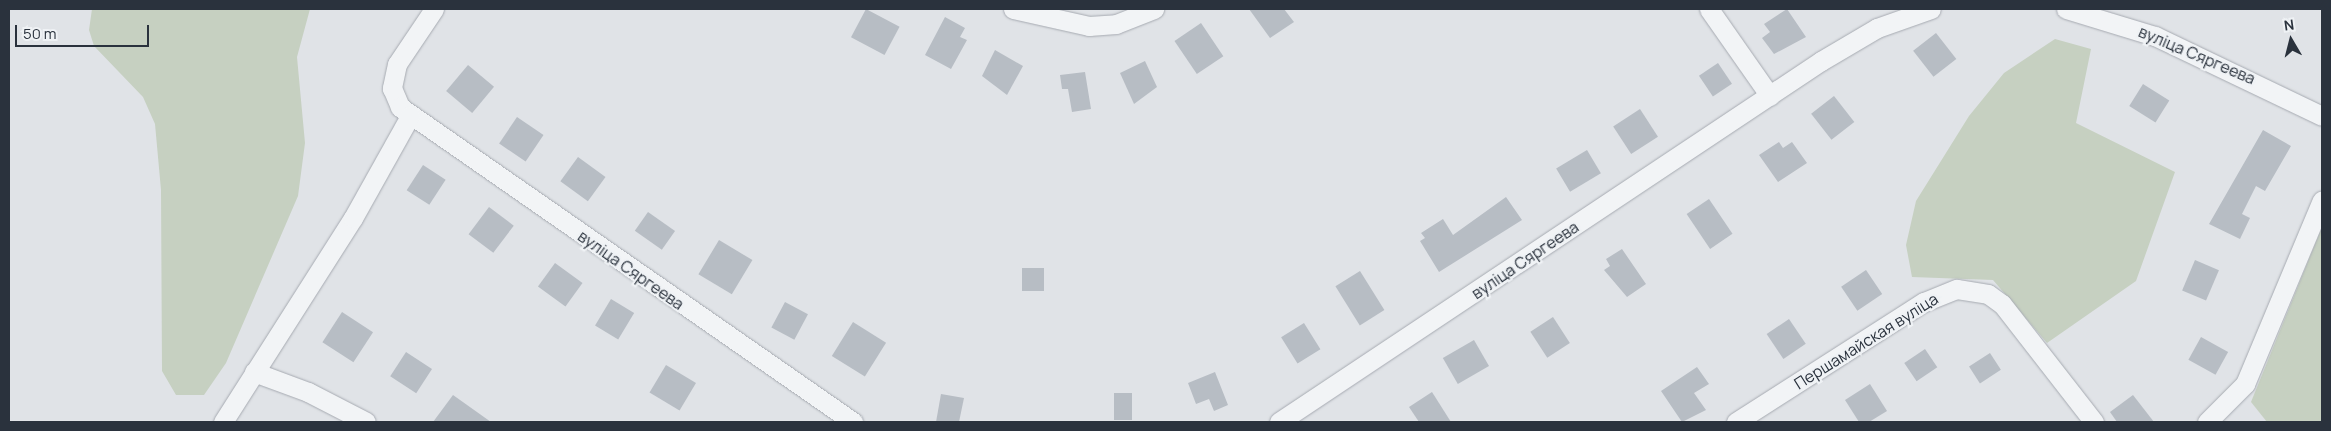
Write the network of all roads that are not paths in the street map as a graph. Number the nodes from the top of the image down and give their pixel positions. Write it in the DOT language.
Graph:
graph roads {
  1 [pos="434,9"];
  2 [pos="1013,9"];
  3 [pos="1154,9"];
  4 [pos="1709,9"];
  5 [pos="1931,9"];
  6 [pos="2066,9"];
  7 [pos="1770,96"];
  8 [pos="410,116"];
  9 [pos="2322,116"];
  10 [pos="2322,200"];
  11 [pos="254,372"];
  12 [pos="223,422"];
  13 [pos="366,422"];
  14 [pos="853,422"];
  15 [pos="1279,422"];
  16 [pos="1736,422"];
  17 [pos="2094,422"];
  18 [pos="2207,422"];
  1 -- 8 [label="street, вуліца Сяргеева"];
  2 -- 3 [label="street"];
  4 -- 7 [label="street"];
  5 -- 7 [label="street, вуліца Сяргеева"];
  6 -- 9 [label="street, вуліца Сяргеева"];
  7 -- 15 [label="street, вуліца Сяргеева"];
  8 -- 11 [label="street"];
  8 -- 14 [label="street, вуліца Сяргеева"];
  10 -- 18 [label="street"];
  11 -- 12 [label="street"];
  11 -- 13 [label="street"];
  16 -- 17 [label="street, Першамайская вуліца"];
}
